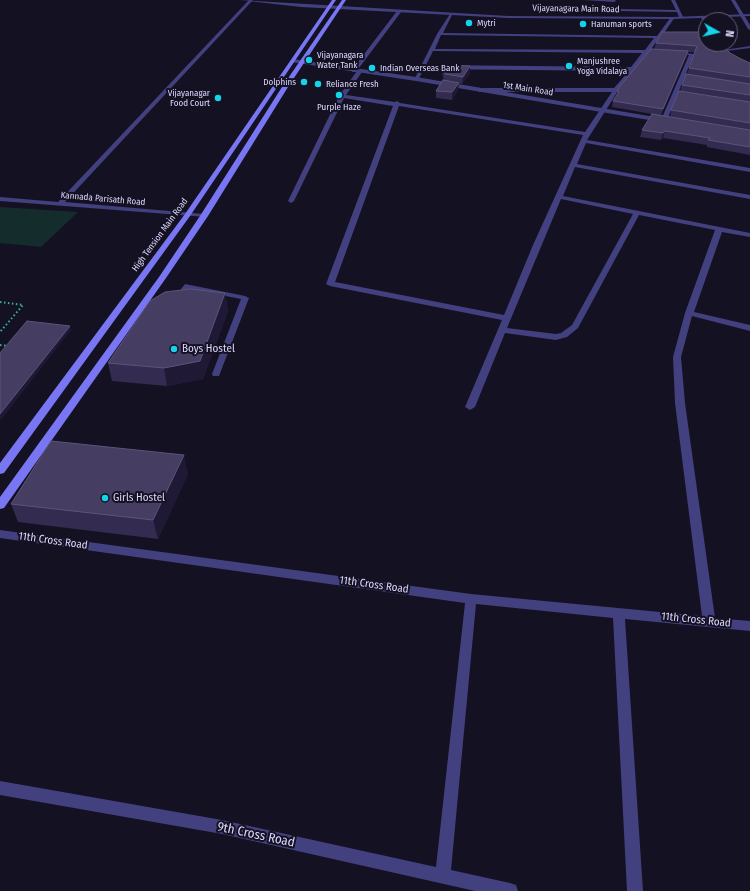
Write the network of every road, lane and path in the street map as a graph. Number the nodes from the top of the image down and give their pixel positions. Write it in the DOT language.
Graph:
graph roads {
  1 [pos="241,0"];
  2 [pos="251,0"];
  3 [pos="334,0"];
  4 [pos="344,0"];
  5 [pos="586,0"];
  6 [pos="672,0"];
  7 [pos="733,0"];
  8 [pos="614,1"];
  9 [pos="330,8"];
  10 [pos="339,8"];
  11 [pos="618,10"];
  12 [pos="678,11"];
  13 [pos="399,12"];
  14 [pos="450,15"];
  15 [pos="750,15"];
  16 [pos="738,16"];
  17 [pos="742,16"];
  18 [pos="698,17"];
  19 [pos="621,18"];
  20 [pos="672,18"];
  21 [pos="682,18"];
  22 [pos="750,29"];
  23 [pos="439,34"];
  24 [pos="671,36"];
  25 [pos="658,37"];
  26 [pos="750,47"];
  27 [pos="738,48"];
  28 [pos="433,50"];
  29 [pos="650,52"];
  30 [pos="728,52"];
  31 [pos="669,53"];
  32 [pos="732,57"];
  33 [pos="293,61"];
  34 [pos="303,62"];
  35 [pos="423,67"];
  36 [pos="632,69"];
  37 [pos="356,71"];
  38 [pos="682,77"];
  39 [pos="690,78"];
  40 [pos="416,79"];
  41 [pos="477,90"];
  42 [pos="616,90"];
  43 [pos="676,94"];
  44 [pos="683,95"];
  45 [pos="342,96"];
  46 [pos="397,103"];
  47 [pos="602,109"];
  48 [pos="664,120"];
  49 [pos="672,122"];
  50 [pos="586,138"];
  51 [pos="573,165"];
  52 [pos="750,170"];
  53 [pos="559,197"];
  54 [pos="750,197"];
  55 [pos="0,199"];
  56 [pos="291,202"];
  57 [pos="60,204"];
  58 [pos="637,212"];
  59 [pos="188,215"];
  60 [pos="204,216"];
  61 [pos="719,229"];
  62 [pos="750,235"];
  63 [pos="170,300"];
  64 [pos="0,302"];
  65 [pos="689,313"];
  66 [pos="507,318"];
  67 [pos="750,328"];
  68 [pos="502,330"];
  69 [pos="0,332"];
  70 [pos="0,345"];
  71 [pos="11,347"];
  72 [pos="216,374"];
  73 [pos="470,407"];
  74 [pos="0,470"];
  75 [pos="0,505"];
  76 [pos="0,534"];
  77 [pos="470,599"];
  78 [pos="619,613"];
  79 [pos="709,621"];
  80 [pos="750,626"];
  81 [pos="0,788"];
  82 [pos="443,876"];
  83 [pos="510,891"];
  84 [pos="635,891"];
  1 -- 2 [label="street, Vijayanagara Main Road"];
  2 -- 9 [label="street, Vijayanagara Main Road"];
  2 -- 57 [label="street"];
  3 -- 9 [label="main road, High Tension Main Road"];
  4 -- 10 [label="main road"];
  5 -- 8 [label="street"];
  6 -- 12 [label="street"];
  7 -- 17 [label="street"];
  8 -- 11 [label="street"];
  9 -- 10 [label="street, Vijayanagara Main Road"];
  9 -- 33 [label="main road, High Tension Main Road"];
  10 -- 13 [label="street, Vijayanagara Main Road"];
  10 -- 34 [label="main road"];
  11 -- 12 [label="street"];
  11 -- 19 [label="street"];
  12 -- 21 [label="street"];
  13 -- 14 [label="street, Vijayanagara Main Road"];
  13 -- 37 [label="street"];
  14 -- 19 [label="street, Vijayanagara Main Road"];
  14 -- 23 [label="street"];
  15 -- 17 [label="street, Vijayanagara Main Road"];
  16 -- 17 [label="street, Vijayanagara Main Road"];
  17 -- 22 [label="street"];
  18 -- 21 [label="street, Vijayanagara Main Road"];
  19 -- 20 [label="street, Vijayanagara Main Road"];
  20 -- 21 [label="street, Vijayanagara Main Road"];
  20 -- 25 [label="street"];
  23 -- 25 [label="street"];
  23 -- 28 [label="street"];
  24 -- 25 [label="street"];
  25 -- 29 [label="street"];
  26 -- 27 [label="street"];
  28 -- 29 [label="street"];
  28 -- 35 [label="street"];
  29 -- 36 [label="street"];
  30 -- 32 [label="street"];
  31 -- 38 [label="street"];
  33 -- 34 [label="street, 1st Main Road"];
  33 -- 59 [label="main road, High Tension Main Road"];
  34 -- 37 [label="street, 1st Main Road"];
  34 -- 60 [label="main road"];
  35 -- 36 [label="street"];
  35 -- 40 [label="street"];
  36 -- 42 [label="street"];
  37 -- 40 [label="street, 1st Main Road"];
  37 -- 45 [label="street"];
  38 -- 39 [label="street"];
  38 -- 43 [label="street"];
  40 -- 41 [label="street, 1st Main Road"];
  41 -- 42 [label="street"];
  41 -- 47 [label="street, 1st Main Road"];
  42 -- 47 [label="street"];
  43 -- 44 [label="street"];
  43 -- 48 [label="street"];
  45 -- 46 [label="street"];
  45 -- 56 [label="street"];
  46 -- 50 [label="street"];
  46 -- 66 [label="street"];
  47 -- 48 [label="street, 1st Main Road"];
  47 -- 50 [label="street"];
  48 -- 49 [label="street, 1st Main Road"];
  50 -- 51 [label="street"];
  50 -- 52 [label="street"];
  51 -- 53 [label="street"];
  51 -- 54 [label="street"];
  53 -- 58 [label="street"];
  53 -- 66 [label="street"];
  55 -- 57 [label="street, Kannada Parisath Road"];
  57 -- 59 [label="street, Kannada Parisath Road"];
  58 -- 61 [label="street"];
  58 -- 68 [label="street"];
  59 -- 60 [label="street, Kannada Parisath Road"];
  59 -- 74 [label="main road, High Tension Main Road"];
  60 -- 75 [label="main road"];
  61 -- 62 [label="street"];
  61 -- 65 [label="street"];
  63 -- 72 [label="lane"];
  64 -- 69 [label="path"];
  65 -- 67 [label="street"];
  65 -- 79 [label="street"];
  66 -- 68 [label="street"];
  68 -- 73 [label="street"];
  70 -- 71 [label="path"];
  76 -- 77 [label="street, 11th Cross Road"];
  77 -- 78 [label="street, 11th Cross Road"];
  77 -- 82 [label="street"];
  78 -- 79 [label="street, 11th Cross Road"];
  78 -- 84 [label="street"];
  79 -- 80 [label="street, 11th Cross Road"];
  81 -- 82 [label="street, 9th Cross Road"];
  82 -- 83 [label="street, 9th Cross Road"];
}
